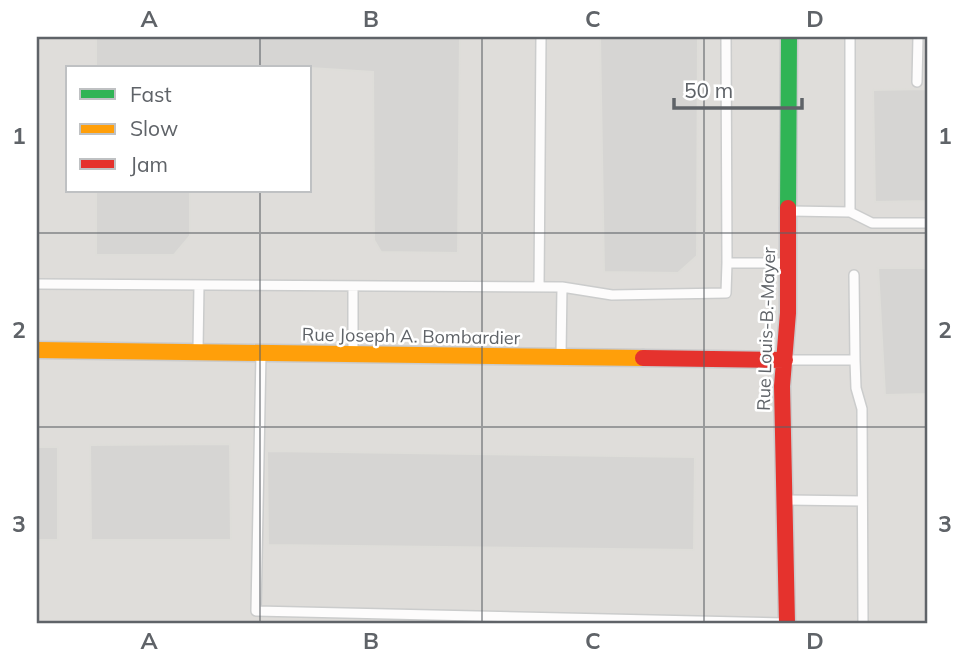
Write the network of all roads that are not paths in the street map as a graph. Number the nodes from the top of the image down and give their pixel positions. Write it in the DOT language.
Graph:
graph roads {
  1 [pos="541,37"];
  2 [pos="726,37"];
  3 [pos="789,37"];
  4 [pos="850,37"];
  5 [pos="918,37"];
  6 [pos="917,82"];
  7 [pos="788,211"];
  8 [pos="850,212"];
  9 [pos="927,223"];
  10 [pos="788,262"];
  11 [pos="727,263"];
  12 [pos="854,275"];
  13 [pos="37,284"];
  14 [pos="199,285"];
  15 [pos="353,286"];
  16 [pos="539,287"];
  17 [pos="562,287"];
  18 [pos="37,350"];
  19 [pos="198,352"];
  20 [pos="261,353"];
  21 [pos="353,354"];
  22 [pos="561,357"];
  23 [pos="785,360"];
  24 [pos="855,360"];
  25 [pos="783,500"];
  26 [pos="862,501"];
  27 [pos="787,623"];
  28 [pos="863,623"];
  1 -- 16 [label="lane"];
  2 -- 11 [label="lane"];
  3 -- 7 [label="street, Rue Louis-B.-Mayer"];
  4 -- 8 [label="lane"];
  5 -- 6 [label="lane"];
  7 -- 8 [label="lane"];
  7 -- 10 [label="street, Rue Louis-B.-Mayer"];
  8 -- 9 [label="lane"];
  10 -- 11 [label="lane"];
  10 -- 23 [label="street, Rue Louis-B.-Mayer"];
  11 -- 17 [label="lane"];
  12 -- 24 [label="lane"];
  13 -- 14 [label="lane"];
  14 -- 15 [label="lane"];
  14 -- 19 [label="lane"];
  15 -- 16 [label="lane"];
  15 -- 21 [label="lane"];
  16 -- 17 [label="lane"];
  17 -- 22 [label="lane"];
  18 -- 19 [label="street, Rue Joseph A. Bombardier"];
  19 -- 20 [label="street, Rue Joseph A. Bombardier"];
  20 -- 21 [label="street, Rue Joseph A. Bombardier"];
  20 -- 27 [label="lane"];
  21 -- 22 [label="street, Rue Joseph A. Bombardier"];
  22 -- 23 [label="street, Rue Joseph A. Bombardier"];
  23 -- 24 [label="lane"];
  23 -- 25 [label="street, Rue Louis-B.-Mayer"];
  24 -- 26 [label="lane"];
  25 -- 26 [label="lane"];
  25 -- 27 [label="street, Rue Louis-B.-Mayer"];
  26 -- 28 [label="lane"];
}
